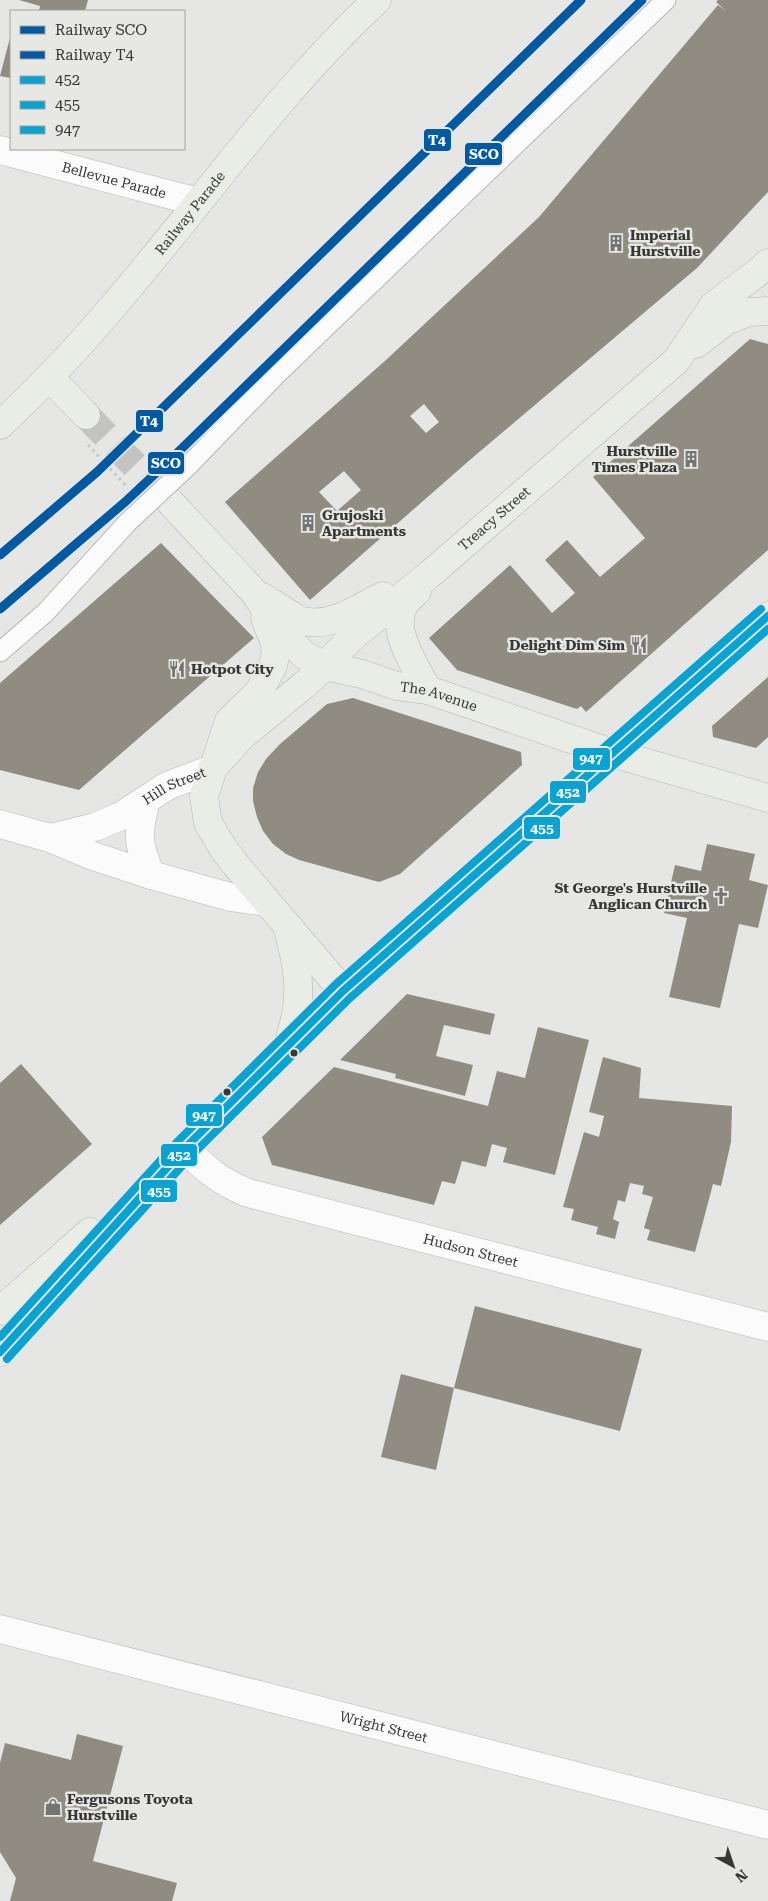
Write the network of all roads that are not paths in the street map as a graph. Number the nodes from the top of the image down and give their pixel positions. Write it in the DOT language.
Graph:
graph roads {
  1 [pos="377,0"];
  2 [pos="666,0"];
  3 [pos="0,150"];
  4 [pos="198,202"];
  5 [pos="768,263"];
  6 [pos="768,311"];
  7 [pos="676,361"];
  8 [pos="49,377"];
  9 [pos="86,415"];
  10 [pos="0,425"];
  11 [pos="171,502"];
  12 [pos="430,574"];
  13 [pos="254,592"];
  14 [pos="768,616"];
  15 [pos="0,652"];
  16 [pos="325,666"];
  17 [pos="428,690"];
  18 [pos="612,753"];
  19 [pos="212,769"];
  20 [pos="768,798"];
  21 [pos="146,801"];
  22 [pos="0,824"];
  23 [pos="50,838"];
  24 [pos="151,875"];
  25 [pos="267,902"];
  26 [pos="287,925"];
  27 [pos="343,991"];
  28 [pos="287,1046"];
  29 [pos="185,1148"];
  30 [pos="0,1311"];
  31 [pos="768,1327"];
  32 [pos="0,1352"];
  33 [pos="0,1629"];
  34 [pos="768,1825"];
  1 -- 4 [label="street, Railway Parade"];
  2 -- 15 [label="lane, bridge"];
  3 -- 4 [label="street, Bellevue Parade"];
  4 -- 8 [label="street, Railway Parade"];
  5 -- 7 [label="street, Treacy Street"];
  6 -- 7 [label="street"];
  7 -- 12 [label="street, Treacy Street"];
  8 -- 9 [label="street"];
  8 -- 10 [label="street, Railway Parade"];
  11 -- 13 [label="street, The Avenue"];
  12 -- 13 [label="street"];
  12 -- 16 [label="street, Treacy Street"];
  12 -- 17 [label="street"];
  13 -- 16 [label="street, The Avenue"];
  13 -- 19 [label="street"];
  14 -- 18 [label="street"];
  16 -- 17 [label="street, The Avenue"];
  16 -- 19 [label="street, Treacy Street"];
  17 -- 18 [label="street, The Avenue"];
  18 -- 20 [label="street, The Avenue"];
  18 -- 27 [label="street"];
  19 -- 21 [label="street, Hill Street"];
  19 -- 25 [label="street, Hill Street"];
  21 -- 23 [label="street, Hill Street"];
  21 -- 24 [label="street"];
  22 -- 23 [label="street"];
  23 -- 24 [label="street"];
  24 -- 25 [label="street"];
  25 -- 26 [label="street, Hill Street"];
  26 -- 27 [label="street, Hill Street"];
  26 -- 28 [label="street"];
  27 -- 28 [label="street"];
  28 -- 29 [label="street"];
  29 -- 30 [label="street"];
  29 -- 31 [label="street, Hudson Street"];
  29 -- 32 [label="street"];
  33 -- 34 [label="street, Wright Street"];
}
